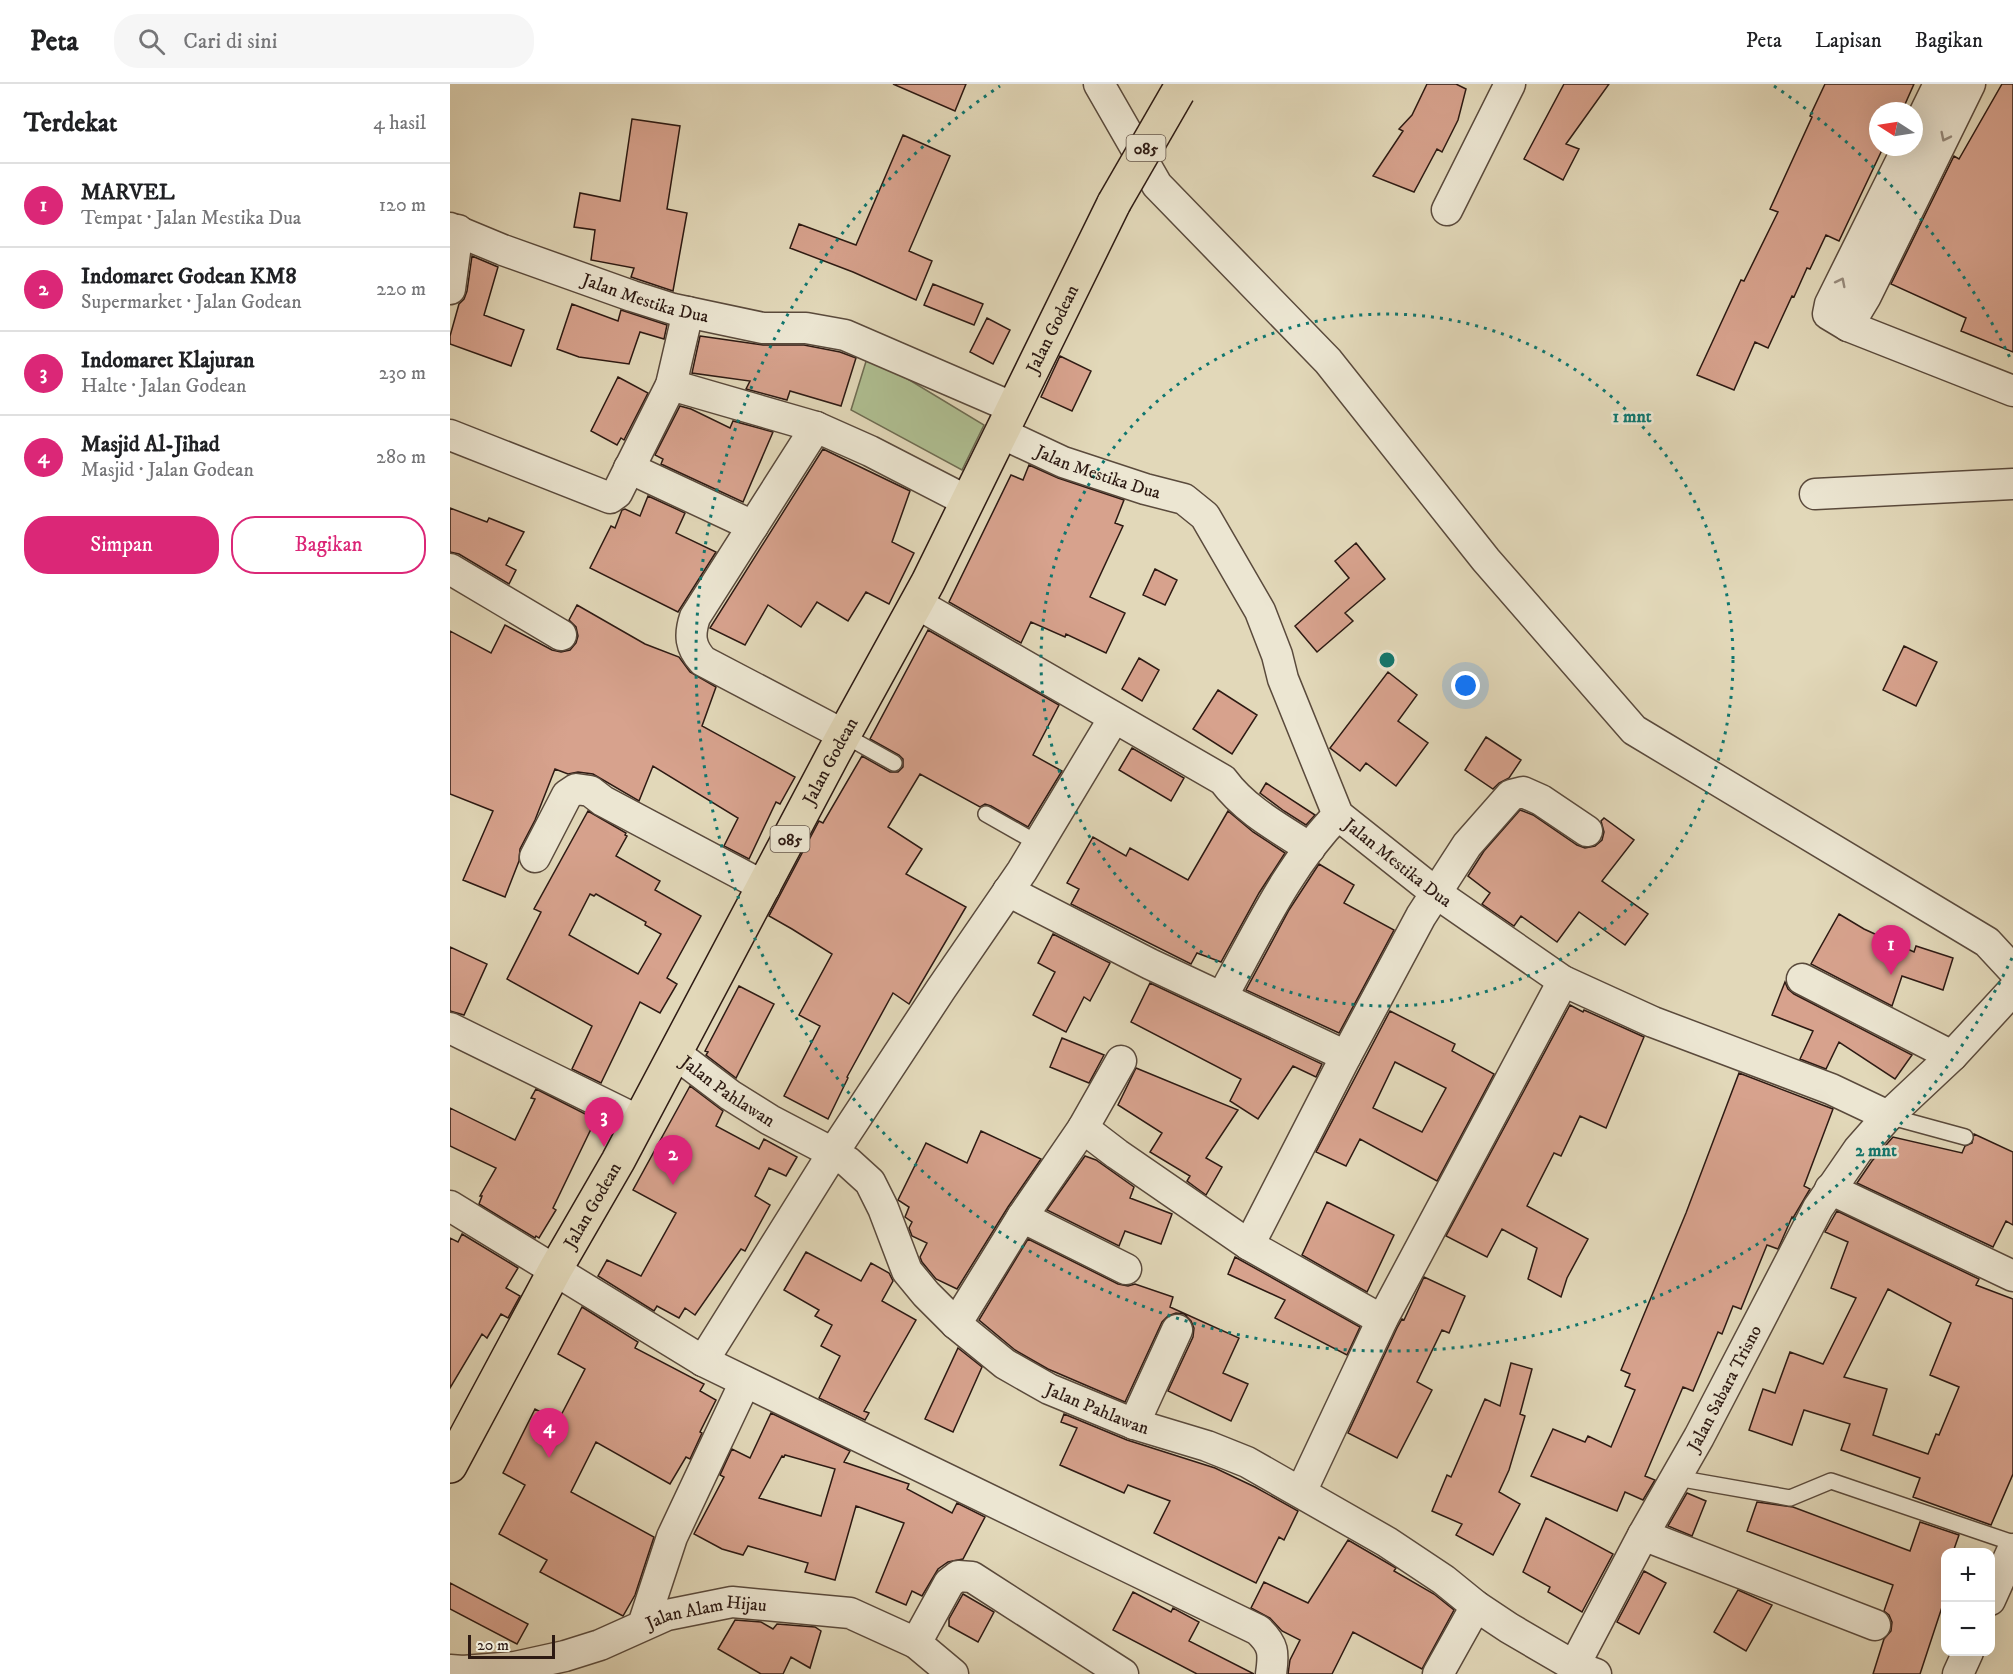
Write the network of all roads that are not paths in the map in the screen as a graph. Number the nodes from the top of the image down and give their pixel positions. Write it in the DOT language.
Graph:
graph roads {
  1 [pos="1099,84"];
  2 [pos="1510,84"];
  3 [pos="1940,84"];
  4 [pos="1970,84"];
  5 [pos="1180,88"];
  6 [pos="1923,117"];
  7 [pos="1904,156"];
  8 [pos="1447,210"];
  9 [pos="454,229"];
  10 [pos="450,289"];
  11 [pos="688,312"];
  12 [pos="1848,326"];
  13 [pos="2010,383"];
  14 [pos="671,385"];
  15 [pos="1008,420"];
  16 [pos="816,427"];
  17 [pos="450,435"];
  18 [pos="629,468"];
  19 [pos="2013,484"];
  20 [pos="1815,494"];
  21 [pos="968,501"];
  22 [pos="753,526"];
  23 [pos="450,569"];
  24 [pos="916,603"];
  25 [pos="561,635"];
  26 [pos="1114,718"];
  27 [pos="844,735"];
  28 [pos="894,763"];
  29 [pos="986,814"];
  30 [pos="1326,829"];
  31 [pos="1587,831"];
  32 [pos="1039,844"];
  33 [pos="535,857"];
  34 [pos="765,887"];
  35 [pos="1008,891"];
  36 [pos="1428,905"];
  37 [pos="2013,970"];
  38 [pos="1802,979"];
  39 [pos="1563,981"];
  40 [pos="2013,990"];
  41 [pos="1222,997"];
  42 [pos="450,1028"];
  43 [pos="676,1054"];
  44 [pos="1346,1056"];
  45 [pos="1952,1056"];
  46 [pos="1121,1061"];
  47 [pos="1888,1116"];
  48 [pos="639,1121"];
  49 [pos="1083,1128"];
  50 [pos="1965,1137"];
  51 [pos="833,1153"];
  52 [pos="1830,1189"];
  53 [pos="450,1206"];
  54 [pos="1022,1217"];
  55 [pos="1250,1245"];
  56 [pos="1126,1269"];
  57 [pos="555,1270"];
  58 [pos="2013,1276"];
  59 [pos="1382,1320"];
  60 [pos="956,1324"];
  61 [pos="1177,1330"];
  62 [pos="704,1361"];
  63 [pos="745,1382"];
  64 [pos="1134,1424"];
  65 [pos="450,1466"];
  66 [pos="1677,1478"];
  67 [pos="1301,1492"];
  68 [pos="1643,1535"];
  69 [pos="2013,1543"];
  70 [pos="2013,1549"];
  71 [pos="1995,1589"];
  72 [pos="1476,1606"];
  73 [pos="643,1625"];
  74 [pos="1875,1625"];
  75 [pos="916,1643"];
  76 [pos="1966,1656"];
  77 [pos="450,1670"];
  78 [pos="1585,1670"];
  79 [pos="953,1674"];
  80 [pos="1123,1674"];
  81 [pos="1271,1674"];
  82 [pos="1438,1674"];
  83 [pos="1958,1674"];
  1 -- 37 [label="street"];
  2 -- 8 [label="street"];
  3 -- 6 [label="street"];
  4 -- 12 [label="street, one-way"];
  5 -- 15 [label="main road, Jalan Godean / 085, bridge"];
  12 -- 7 [label="street, one-way"];
  9 -- 10 [label="street"];
  9 -- 11 [label="street, Jalan Mestika Dua"];
  11 -- 14 [label="street"];
  11 -- 15 [label="street, Jalan Mestika Dua"];
  12 -- 13 [label="street"];
  14 -- 16 [label="street"];
  14 -- 18 [label="street"];
  15 -- 21 [label="main road, Jalan Godean / 085"];
  15 -- 30 [label="street, Jalan Mestika Dua"];
  16 -- 21 [label="street"];
  16 -- 22 [label="street"];
  17 -- 18 [label="street"];
  18 -- 22 [label="street"];
  19 -- 20 [label="street"];
  21 -- 24 [label="main road, Jalan Godean / 085"];
  22 -- 27 [label="street"];
  23 -- 25 [label="street"];
  24 -- 26 [label="street"];
  24 -- 27 [label="main road, Jalan Godean / 085"];
  26 -- 30 [label="street"];
  26 -- 32 [label="street"];
  27 -- 28 [label="lane"];
  27 -- 34 [label="main road, Jalan Godean / 085"];
  29 -- 32 [label="lane"];
  30 -- 36 [label="street, Jalan Mestika Dua"];
  30 -- 41 [label="street"];
  31 -- 36 [label="street"];
  32 -- 35 [label="street"];
  33 -- 34 [label="street"];
  34 -- 43 [label="main road, Jalan Godean / 085"];
  35 -- 41 [label="street"];
  35 -- 51 [label="street"];
  36 -- 39 [label="street, Jalan Mestika Dua"];
  36 -- 44 [label="street"];
  38 -- 45 [label="street"];
  39 -- 47 [label="street, Jalan Mestika Dua"];
  39 -- 59 [label="street"];
  40 -- 45 [label="street, Jalan Sabara Trisno"];
  41 -- 44 [label="street"];
  42 -- 48 [label="street"];
  43 -- 48 [label="main road, Jalan Godean / 085"];
  43 -- 51 [label="street, Jalan Pahlawan"];
  44 -- 55 [label="street"];
  45 -- 47 [label="street, Jalan Sabara Trisno"];
  46 -- 49 [label="street"];
  47 -- 50 [label="lane"];
  47 -- 52 [label="street, Jalan Sabara Trisno"];
  48 -- 57 [label="main road, Jalan Godean / 085"];
  49 -- 54 [label="street"];
  49 -- 55 [label="street"];
  51 -- 60 [label="street, Jalan Pahlawan"];
  51 -- 62 [label="street"];
  52 -- 58 [label="street"];
  52 -- 66 [label="street, Jalan Sabara Trisno"];
  53 -- 57 [label="street"];
  54 -- 56 [label="street"];
  54 -- 60 [label="street"];
  55 -- 59 [label="street"];
  57 -- 62 [label="street"];
  57 -- 65 [label="main road, Jalan Godean / 085"];
  59 -- 67 [label="street"];
  60 -- 64 [label="street, Jalan Pahlawan"];
  61 -- 64 [label="street"];
  62 -- 63 [label="street"];
  63 -- 73 [label="street"];
  63 -- 81 [label="street"];
  64 -- 67 [label="street, Jalan Pahlawan"];
  66 -- 68 [label="street, Jalan Sabara Trisno"];
  66 -- 69 [label="lane"];
  67 -- 72 [label="street, Jalan Pahlawan"];
  68 -- 74 [label="street"];
  68 -- 78 [label="street, Jalan Sabara Trisno"];
  70 -- 71 [label="street"];
  72 -- 78 [label="street, Jalan Pahlawan"];
  72 -- 82 [label="street"];
  73 -- 75 [label="street, Jalan Alam Hijau"];
  73 -- 77 [label="street, Jalan Alam Hijau"];
  75 -- 79 [label="street, Jalan Alam Hijau"];
  75 -- 80 [label="street"];
  76 -- 83 [label="street"];
}
